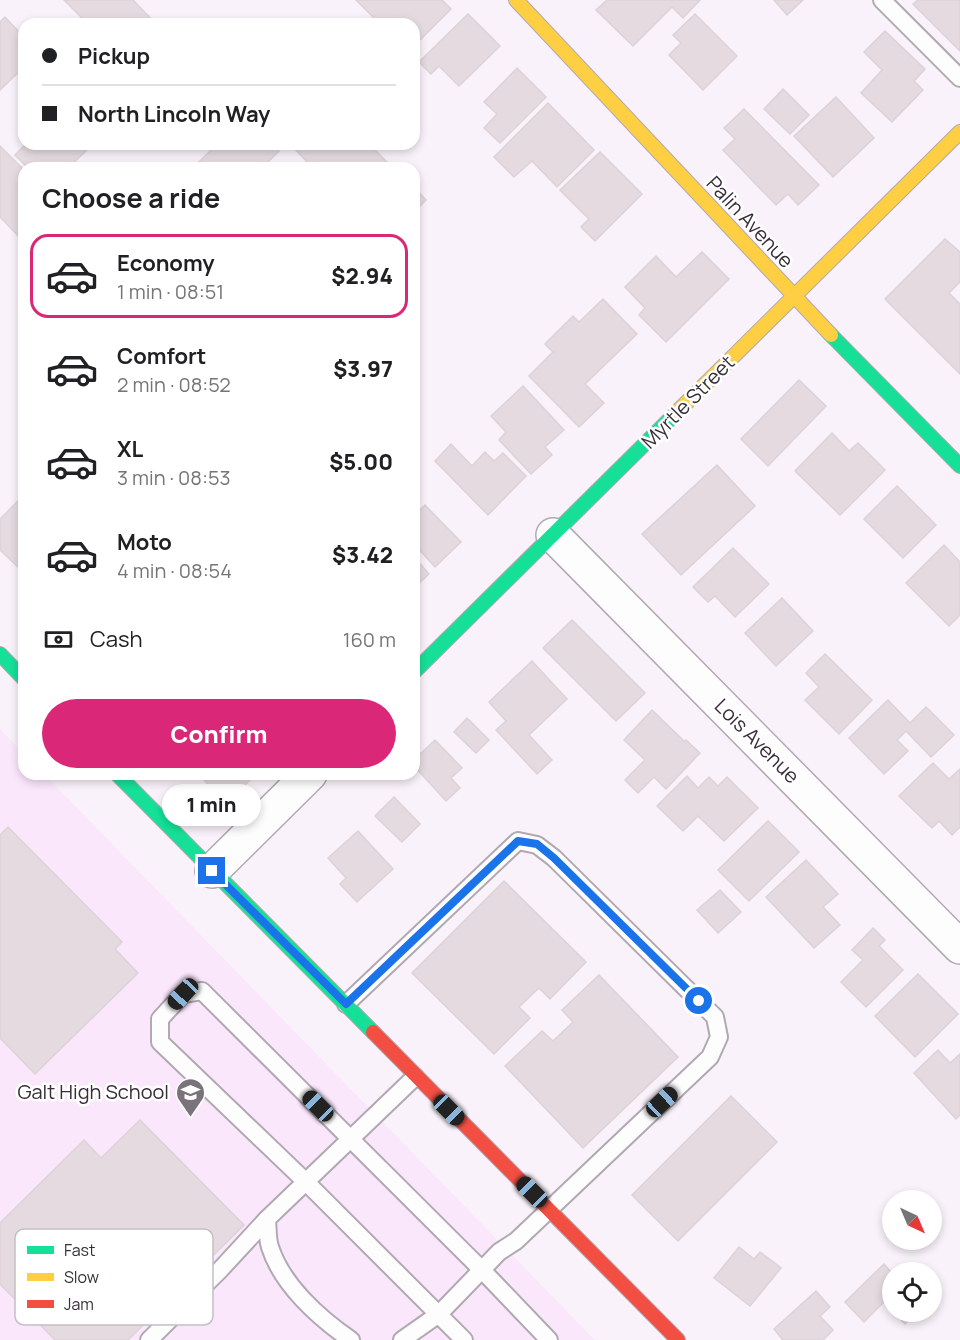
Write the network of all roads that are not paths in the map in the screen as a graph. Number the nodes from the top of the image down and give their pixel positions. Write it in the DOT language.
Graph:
graph roads {
  1 [pos="516,0"];
  2 [pos="882,0"];
  3 [pos="960,78"];
  4 [pos="960,132"];
  5 [pos="794,298"];
  6 [pos="960,466"];
  7 [pos="553,535"];
  8 [pos="2,660"];
  9 [pos="420,666"];
  10 [pos="18,674"];
  11 [pos="123,780"];
  12 [pos="304,780"];
  13 [pos="212,871"];
  14 [pos="960,947"];
  15 [pos="346,1004"];
  16 [pos="416,1077"];
  17 [pos="351,1139"];
  18 [pos="306,1182"];
  19 [pos="549,1209"];
  20 [pos="267,1219"];
  21 [pos="482,1270"];
  22 [pos="213,1277"];
  23 [pos="439,1314"];
  24 [pos="164,1325"];
  25 [pos="149,1340"];
  26 [pos="351,1340"];
  27 [pos="402,1340"];
  28 [pos="465,1340"];
  29 [pos="549,1340"];
  30 [pos="678,1340"];
  1 -- 5 [label="street, Palin Avenue"];
  2 -- 3 [label="lane"];
  4 -- 5 [label="street, Myrtle Street"];
  5 -- 6 [label="street, Palin Avenue"];
  5 -- 7 [label="street, Myrtle Street"];
  7 -- 9 [label="street, Myrtle Street"];
  7 -- 14 [label="street, Lois Avenue"];
  8 -- 10 [label="street"];
  11 -- 13 [label="street"];
  12 -- 13 [label="street"];
  13 -- 15 [label="street"];
  15 -- 16 [label="street"];
  15 -- 19 [label="lane"];
  16 -- 17 [label="lane"];
  16 -- 19 [label="street"];
  17 -- 18 [label="lane"];
  17 -- 18 [label="lane"];
  17 -- 21 [label="lane"];
  18 -- 20 [label="lane"];
  18 -- 23 [label="lane"];
  19 -- 21 [label="lane"];
  19 -- 30 [label="street"];
  20 -- 22 [label="lane"];
  20 -- 26 [label="lane"];
  21 -- 23 [label="lane"];
  21 -- 29 [label="lane"];
  23 -- 27 [label="lane"];
  23 -- 28 [label="lane"];
  24 -- 25 [label="lane"];
}
